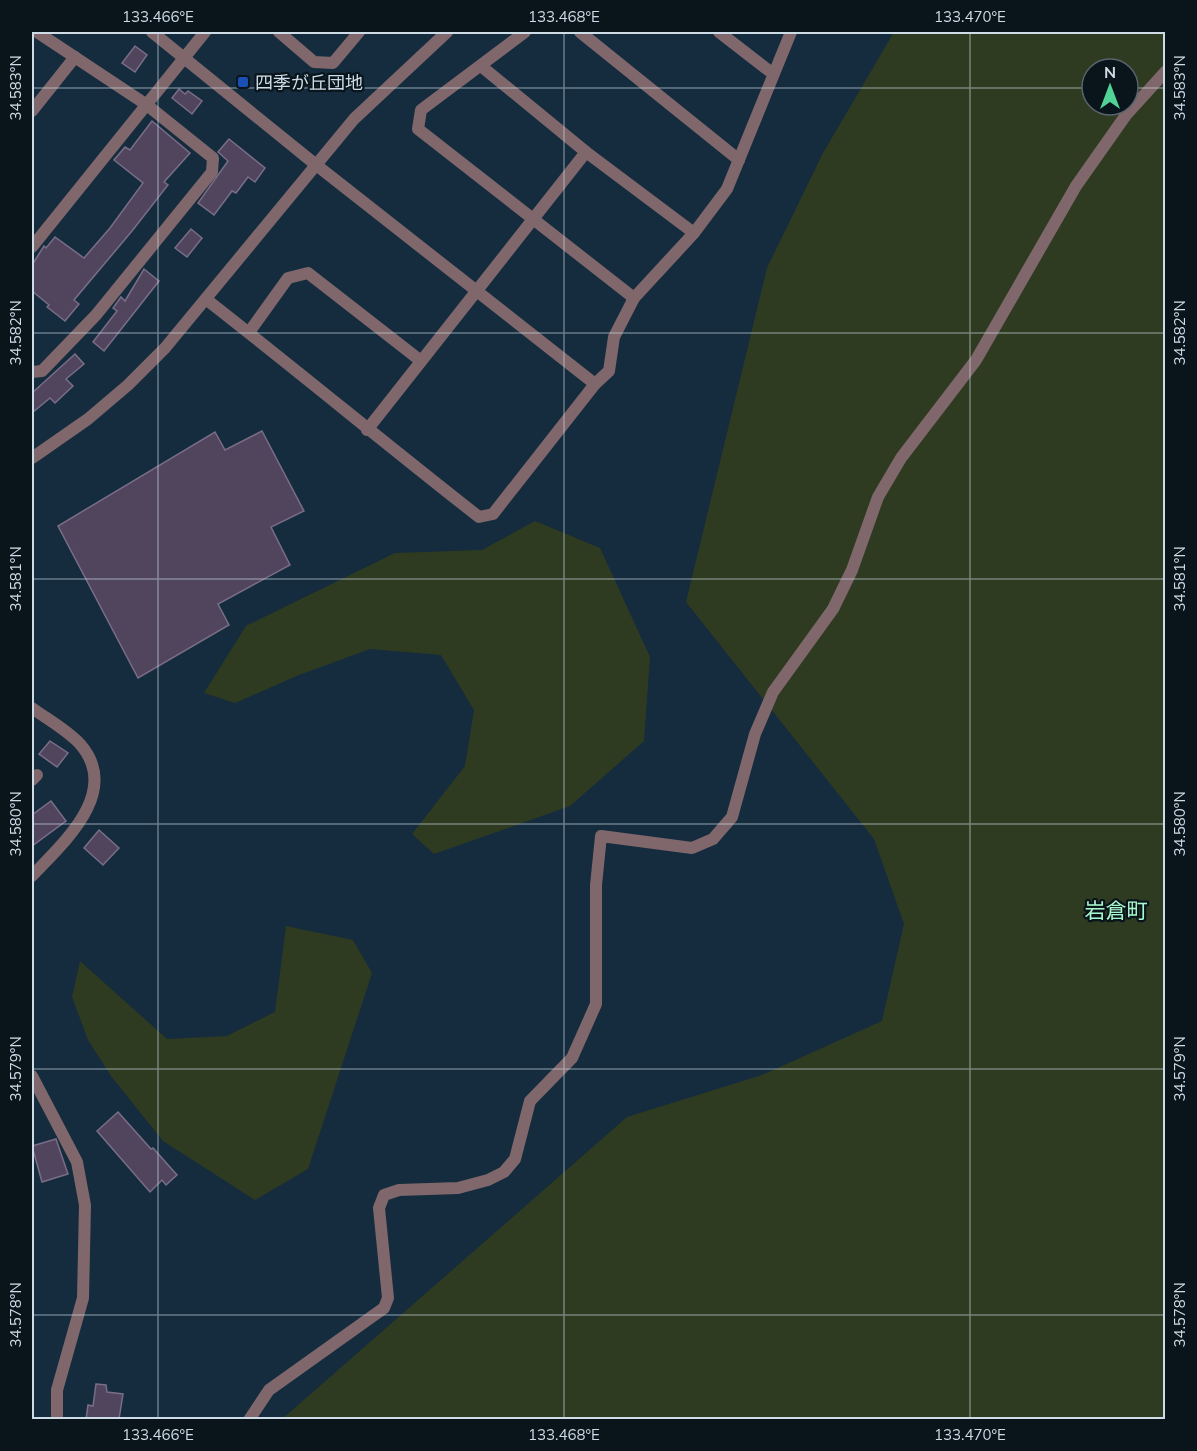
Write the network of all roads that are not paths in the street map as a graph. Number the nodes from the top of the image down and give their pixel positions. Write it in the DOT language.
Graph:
graph roads {
  1 [pos="37,32"];
  2 [pos="152,32"];
  3 [pos="205,32"];
  4 [pos="279,32"];
  5 [pos="359,32"];
  6 [pos="447,32"];
  7 [pos="525,32"];
  8 [pos="580,32"];
  9 [pos="719,32"];
  10 [pos="790,32"];
  11 [pos="75,57"];
  12 [pos="185,57"];
  13 [pos="481,66"];
  14 [pos="1166,71"];
  15 [pos="772,73"];
  16 [pos="147,105"];
  17 [pos="32,111"];
  18 [pos="586,152"];
  19 [pos="739,160"];
  20 [pos="315,164"];
  21 [pos="534,218"];
  22 [pos="694,233"];
  23 [pos="32,247"];
  24 [pos="477,292"];
  25 [pos="634,298"];
  26 [pos="207,300"];
  27 [pos="250,331"];
  28 [pos="422,360"];
  29 [pos="32,372"];
  30 [pos="595,384"];
  31 [pos="367,430"];
  32 [pos="32,458"];
  33 [pos="32,708"];
  34 [pos="32,876"];
  35 [pos="32,1077"];
  36 [pos="57,1419"];
  37 [pos="249,1419"];
  1 -- 11 [label="street"];
  2 -- 12 [label="street"];
  3 -- 12 [label="street"];
  4 -- 5 [label="street"];
  6 -- 20 [label="street"];
  7 -- 13 [label="street"];
  8 -- 19 [label="street"];
  9 -- 15 [label="street"];
  10 -- 15 [label="street"];
  11 -- 16 [label="street"];
  11 -- 17 [label="street"];
  12 -- 16 [label="street"];
  12 -- 20 [label="street"];
  13 -- 18 [label="street"];
  13 -- 21 [label="street"];
  14 -- 37 [label="street"];
  15 -- 19 [label="street"];
  16 -- 23 [label="street"];
  16 -- 29 [label="street"];
  18 -- 21 [label="street"];
  18 -- 22 [label="street"];
  19 -- 22 [label="street"];
  20 -- 24 [label="street"];
  20 -- 26 [label="street"];
  21 -- 24 [label="street"];
  21 -- 25 [label="street"];
  22 -- 25 [label="street"];
  24 -- 28 [label="street"];
  24 -- 30 [label="street"];
  25 -- 30 [label="street"];
  26 -- 27 [label="street"];
  26 -- 32 [label="street"];
  27 -- 28 [label="street"];
  27 -- 31 [label="street"];
  28 -- 31 [label="street"];
  30 -- 31 [label="street"];
  33 -- 34 [label="street"];
  35 -- 36 [label="street"];
}
